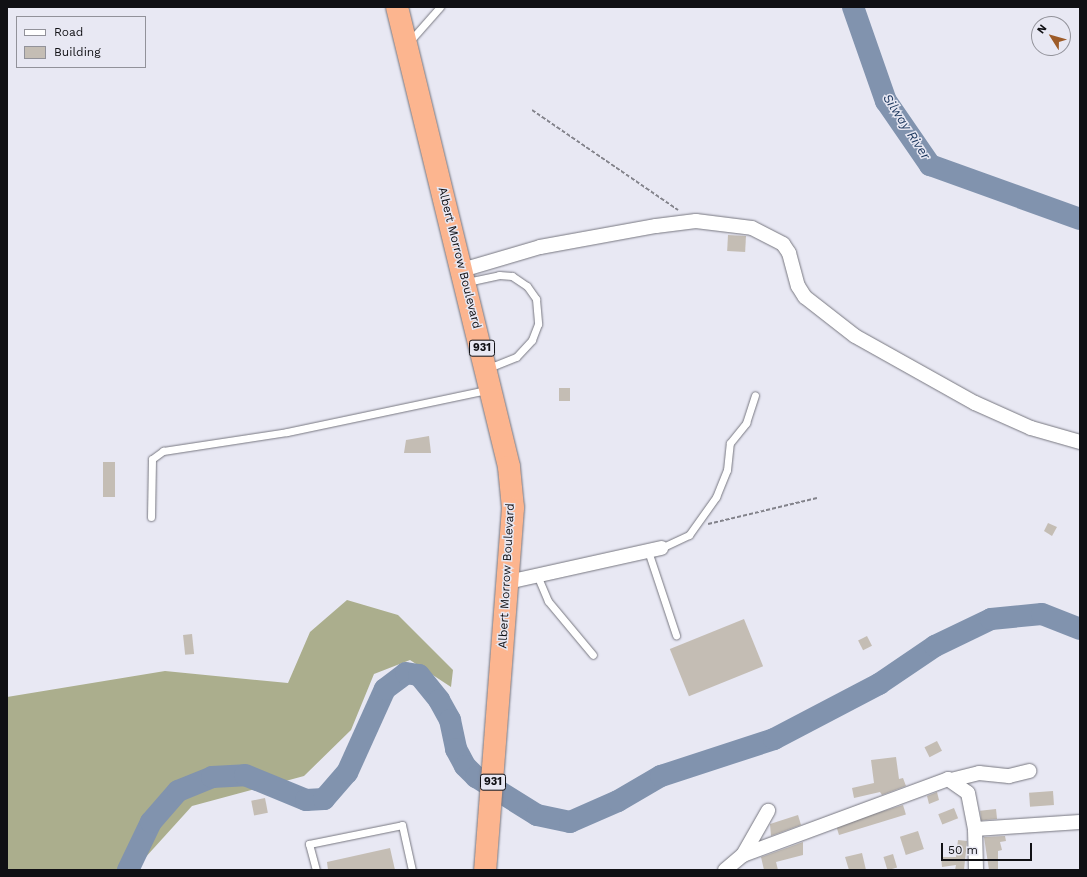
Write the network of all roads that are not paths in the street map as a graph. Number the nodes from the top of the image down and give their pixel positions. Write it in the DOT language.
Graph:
graph roads {
  1 [pos="397,7"];
  2 [pos="440,7"];
  3 [pos="406,45"];
  4 [pos="464,276"];
  5 [pos="489,379"];
  6 [pos="755,395"];
  7 [pos="1080,442"];
  8 [pos="151,517"];
  9 [pos="662,548"];
  10 [pos="648,551"];
  11 [pos="537,575"];
  12 [pos="508,582"];
  13 [pos="676,635"];
  14 [pos="594,655"];
  15 [pos="1029,771"];
  16 [pos="951,780"];
  17 [pos="768,811"];
  18 [pos="1080,822"];
  19 [pos="975,829"];
  20 [pos="743,855"];
  21 [pos="316,870"];
  22 [pos="412,870"];
  23 [pos="485,870"];
  24 [pos="725,870"];
  25 [pos="976,870"];
  1 -- 3 [label="highway, Albert Morrow Boulevard / 931"];
  2 -- 3 [label="lane"];
  3 -- 4 [label="highway, Albert Morrow Boulevard / 931"];
  4 -- 5 [label="highway, Albert Morrow Boulevard / 931"];
  4 -- 5 [label="lane"];
  4 -- 7 [label="street"];
  5 -- 8 [label="lane"];
  5 -- 12 [label="highway, Albert Morrow Boulevard / 931"];
  6 -- 9 [label="lane"];
  9 -- 10 [label="street"];
  10 -- 11 [label="street"];
  10 -- 13 [label="lane"];
  11 -- 12 [label="street"];
  11 -- 14 [label="lane"];
  12 -- 23 [label="highway, Albert Morrow Boulevard / 931"];
  15 -- 16 [label="street"];
  16 -- 19 [label="street"];
  16 -- 20 [label="street"];
  17 -- 20 [label="street"];
  18 -- 19 [label="street"];
  19 -- 25 [label="street"];
  20 -- 24 [label="street"];
  21 -- 22 [label="lane"];
}
